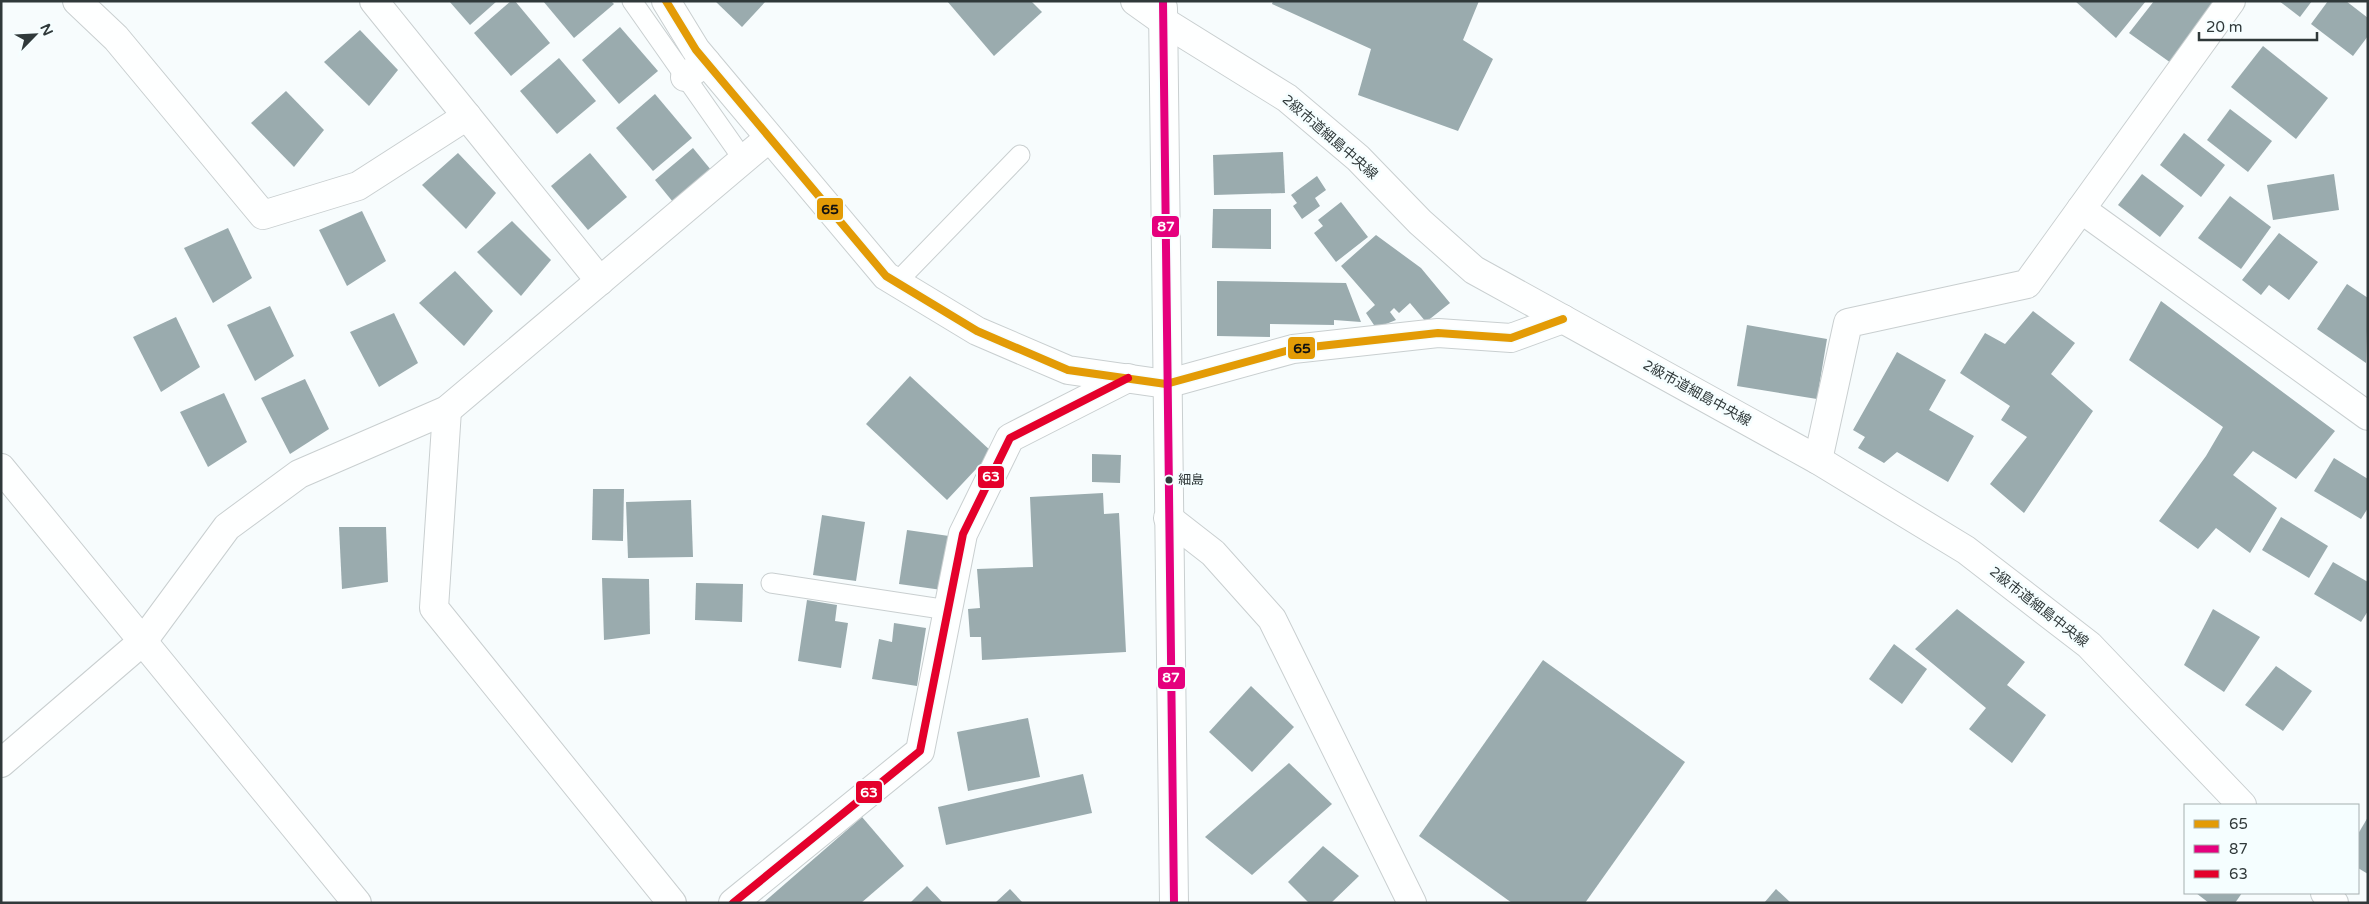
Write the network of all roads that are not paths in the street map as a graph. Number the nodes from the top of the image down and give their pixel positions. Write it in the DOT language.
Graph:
graph roads {
  1 [pos="76,1"];
  2 [pos="374,1"];
  3 [pos="632,1"];
  4 [pos="666,1"];
  5 [pos="1135,1"];
  6 [pos="2231,1"];
  7 [pos="1163,11"];
  8 [pos="695,69"];
  9 [pos="467,116"];
  10 [pos="769,138"];
  11 [pos="1020,154"];
  12 [pos="743,160"];
  13 [pos="2081,209"];
  14 [pos="600,280"];
  15 [pos="896,282"];
  16 [pos="1563,319"];
  17 [pos="1128,378"];
  18 [pos="1166,384"];
  19 [pos="447,410"];
  20 [pos="2368,416"];
  21 [pos="1818,460"];
  22 [pos="1,468"];
  23 [pos="1168,518"];
  24 [pos="771,583"];
  25 [pos="948,610"];
  26 [pos="143,641"];
  27 [pos="1,763"];
  28 [pos="2241,804"];
  29 [pos="357,903"];
  30 [pos="672,903"];
  31 [pos="733,903"];
  32 [pos="1174,903"];
  33 [pos="1412,903"];
  1 -- 9 [label="street"];
  2 -- 9 [label="street"];
  3 -- 8 [label="lane"];
  4 -- 8 [label="street"];
  5 -- 7 [label="street, 2級市道細島中央線"];
  6 -- 13 [label="street"];
  7 -- 16 [label="street, 2級市道細島中央線"];
  7 -- 18 [label="street"];
  8 -- 10 [label="street"];
  8 -- 12 [label="lane"];
  9 -- 14 [label="street"];
  10 -- 12 [label="street"];
  10 -- 15 [label="street"];
  11 -- 15 [label="lane"];
  12 -- 14 [label="street"];
  13 -- 20 [label="street"];
  13 -- 21 [label="street"];
  14 -- 19 [label="street"];
  15 -- 17 [label="street"];
  16 -- 18 [label="street"];
  16 -- 21 [label="street, 2級市道細島中央線"];
  17 -- 18 [label="street"];
  17 -- 25 [label="street"];
  18 -- 23 [label="street"];
  19 -- 26 [label="street"];
  19 -- 30 [label="street"];
  21 -- 28 [label="street, 2級市道細島中央線"];
  22 -- 26 [label="street"];
  23 -- 32 [label="street"];
  23 -- 33 [label="street"];
  24 -- 25 [label="lane"];
  25 -- 31 [label="street"];
  26 -- 27 [label="street"];
  26 -- 29 [label="street"];
}
